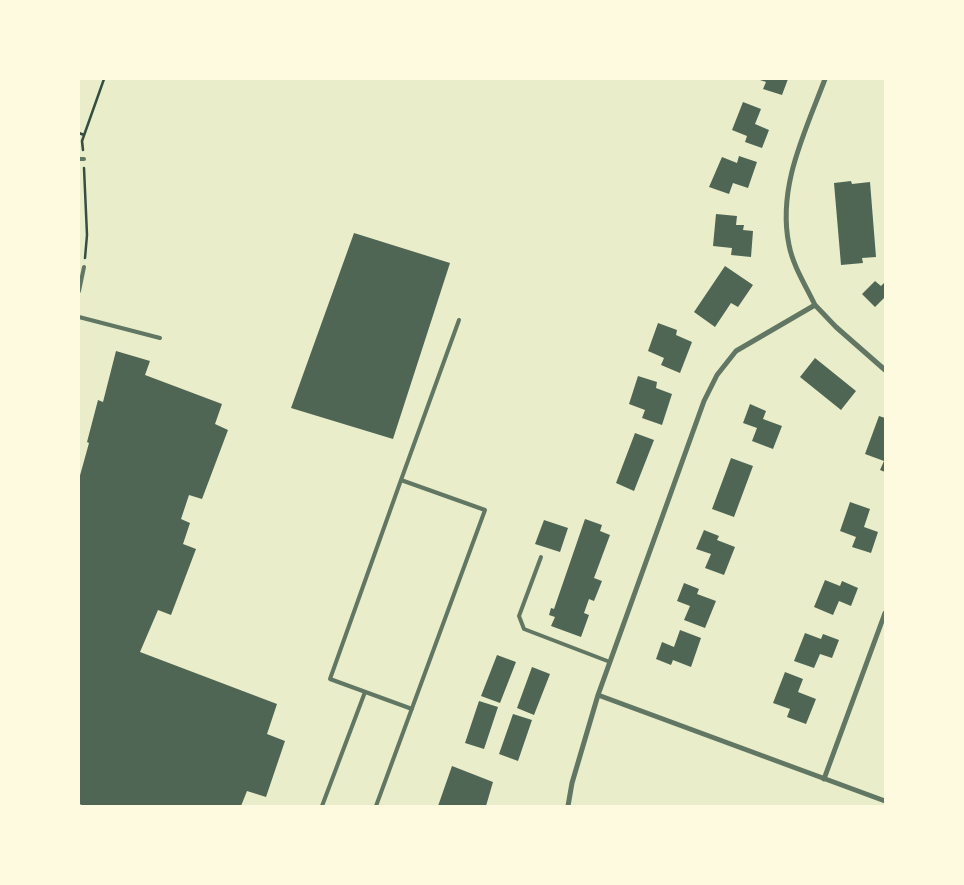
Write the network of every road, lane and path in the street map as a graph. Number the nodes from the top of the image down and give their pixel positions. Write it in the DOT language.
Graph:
graph roads {
  1 [pos="104,79"];
  2 [pos="825,79"];
  3 [pos="79,133"];
  4 [pos="84,135"];
  5 [pos="81,159"];
  6 [pos="84,267"];
  7 [pos="79,291"];
  8 [pos="815,305"];
  9 [pos="79,317"];
  10 [pos="458,320"];
  11 [pos="160,338"];
  12 [pos="885,370"];
  13 [pos="401,480"];
  14 [pos="541,557"];
  15 [pos="885,613"];
  16 [pos="610,662"];
  17 [pos="364,692"];
  18 [pos="598,695"];
  19 [pos="412,709"];
  20 [pos="824,779"];
  21 [pos="885,801"];
  22 [pos="322,806"];
  23 [pos="376,806"];
  24 [pos="568,806"];
  1 -- 4 [label="path"];
  2 -- 8 [label="street"];
  3 -- 4 [label="path"];
  4 -- 5 [label="path"];
  5 -- 6 [label="path"];
  6 -- 7 [label="lane"];
  8 -- 12 [label="street"];
  8 -- 16 [label="street"];
  9 -- 11 [label="lane"];
  10 -- 13 [label="lane"];
  13 -- 17 [label="lane"];
  13 -- 19 [label="lane"];
  14 -- 16 [label="lane"];
  15 -- 20 [label="street"];
  16 -- 18 [label="street"];
  17 -- 19 [label="lane"];
  17 -- 22 [label="lane"];
  18 -- 20 [label="street"];
  18 -- 24 [label="street"];
  19 -- 23 [label="lane"];
  20 -- 21 [label="street"];
}
